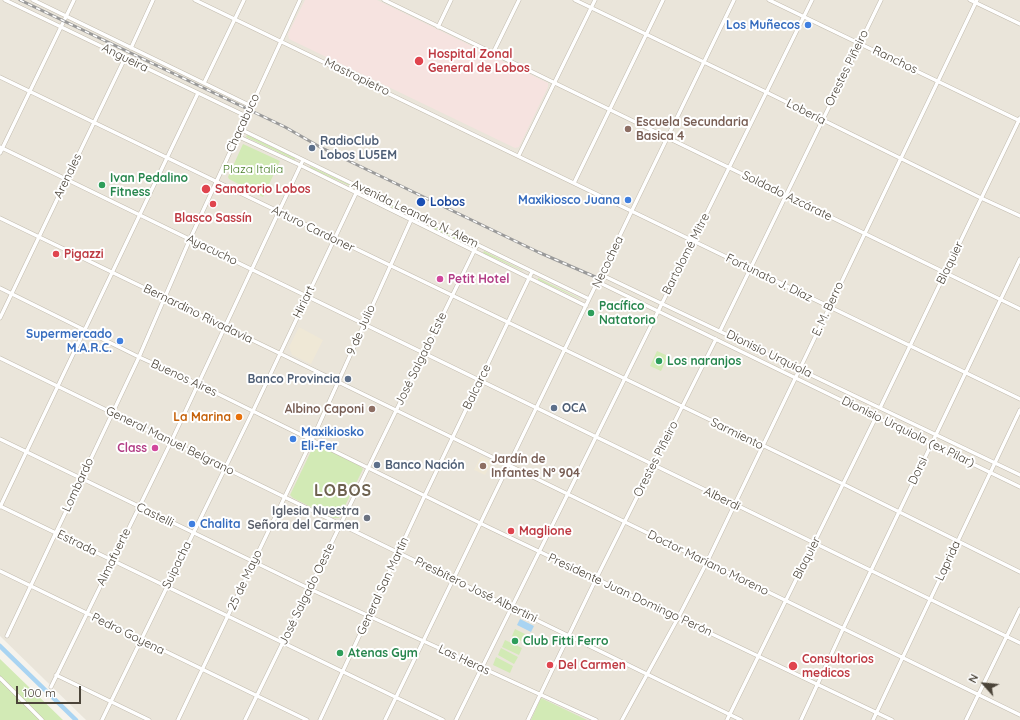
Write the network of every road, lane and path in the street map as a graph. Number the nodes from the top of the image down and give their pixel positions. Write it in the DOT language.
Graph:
graph roads {
  1 [pos="5,0"];
  2 [pos="34,0"];
  3 [pos="74,0"];
  4 [pos="153,0"];
  5 [pos="195,0"];
  6 [pos="244,0"];
  7 [pos="300,0"];
  8 [pos="384,0"];
  9 [pos="451,0"];
  10 [pos="519,0"];
  11 [pos="575,0"];
  12 [pos="595,0"];
  13 [pos="663,0"];
  14 [pos="734,0"];
  15 [pos="769,0"];
  16 [pos="812,0"];
  17 [pos="880,0"];
  18 [pos="970,0"];
  19 [pos="976,1"];
  20 [pos="591,8"];
  21 [pos="66,16"];
  22 [pos="804,17"];
  23 [pos="234,19"];
  24 [pos="1020,24"];
  25 [pos="438,26"];
  26 [pos="61,27"];
  27 [pos="646,35"];
  28 [pos="281,40"];
  29 [pos="859,43"];
  30 [pos="131,48"];
  31 [pos="493,53"];
  32 [pos="125,58"];
  33 [pos="704,63"];
  34 [pos="0,78"];
  35 [pos="938,81"];
  36 [pos="204,83"];
  37 [pos="555,83"];
  38 [pos="30,92"];
  39 [pos="766,92"];
  40 [pos="198,93"];
  41 [pos="251,106"];
  42 [pos="610,110"];
  43 [pos="246,116"];
  44 [pos="822,120"];
  45 [pos="1020,120"];
  46 [pos="94,123"];
  47 [pos="240,129"];
  48 [pos="237,136"];
  49 [pos="668,137"];
  50 [pos="1,148"];
  51 [pos="0,153"];
  52 [pos="519,156"];
  53 [pos="167,158"];
  54 [pos="901,159"];
  55 [pos="303,160"];
  56 [pos="300,165"];
  57 [pos="730,168"];
  58 [pos="66,179"];
  59 [pos="216,183"];
  60 [pos="574,183"];
  61 [pos="359,187"];
  62 [pos="356,193"];
  63 [pos="785,195"];
  64 [pos="981,198"];
  65 [pos="400,207"];
  66 [pos="632,211"];
  67 [pos="279,212"];
  68 [pos="398,213"];
  69 [pos="140,215"];
  70 [pos="1020,216"];
  71 [pos="0,218"];
  72 [pos="411,220"];
  73 [pos="429,221"];
  74 [pos="426,228"];
  75 [pos="864,233"];
  76 [pos="39,237"];
  77 [pos="334,239"];
  78 [pos="190,240"];
  79 [pos="693,241"];
  80 [pos="477,245"];
  81 [pos="474,251"];
  82 [pos="1020,259"];
  83 [pos="390,266"];
  84 [pos="750,269"];
  85 [pos="252,270"];
  86 [pos="112,272"];
  87 [pos="532,272"];
  88 [pos="945,273"];
  89 [pos="602,275"];
  90 [pos="529,278"];
  91 [pos="598,282"];
  92 [pos="0,288"];
  93 [pos="12,294"];
  94 [pos="307,296"];
  95 [pos="453,296"];
  96 [pos="165,298"];
  97 [pos="589,299"];
  98 [pos="1000,300"];
  99 [pos="662,303"];
  100 [pos="586,306"];
  101 [pos="829,307"];
  102 [pos="1020,309"];
  103 [pos="658,311"];
  104 [pos="0,318"];
  105 [pos="508,322"];
  106 [pos="364,324"];
  107 [pos="224,326"];
  108 [pos="86,330"];
  109 [pos="720,331"];
  110 [pos="716,340"];
  111 [pos="910,346"];
  112 [pos="565,350"];
  113 [pos="280,353"];
  114 [pos="424,353"];
  115 [pos="139,357"];
  116 [pos="0,358"];
  117 [pos="800,370"];
  118 [pos="965,372"];
  119 [pos="796,378"];
  120 [pos="624,379"];
  121 [pos="480,380"];
  122 [pos="338,382"];
  123 [pos="198,384"];
  124 [pos="59,387"];
  125 [pos="1020,399"];
  126 [pos="536,408"];
  127 [pos="682,408"];
  128 [pos="880,408"];
  129 [pos="396,410"];
  130 [pos="1020,410"];
  131 [pos="253,411"];
  132 [pos="113,413"];
  133 [pos="876,417"];
  134 [pos="936,434"];
  135 [pos="595,437"];
  136 [pos="452,438"];
  137 [pos="0,440"];
  138 [pos="312,440"];
  139 [pos="170,442"];
  140 [pos="931,444"];
  141 [pos="763,446"];
  142 [pos="26,452"];
  143 [pos="995,463"];
  144 [pos="508,465"];
  145 [pos="653,465"];
  146 [pos="225,468"];
  147 [pos="369,468"];
  148 [pos="991,472"];
  149 [pos="1020,475"];
  150 [pos="81,479"];
  151 [pos="843,484"];
  152 [pos="1020,487"];
  153 [pos="568,494"];
  154 [pos="425,495"];
  155 [pos="285,496"];
  156 [pos="734,505"];
  157 [pos="0,506"];
  158 [pos="139,507"];
  159 [pos="899,512"];
  160 [pos="624,522"];
  161 [pos="341,524"];
  162 [pos="480,524"];
  163 [pos="56,533"];
  164 [pos="193,533"];
  165 [pos="958,542"];
  166 [pos="814,544"];
  167 [pos="399,552"];
  168 [pos="540,552"];
  169 [pos="113,560"];
  170 [pos="254,562"];
  171 [pos="707,562"];
  172 [pos="871,571"];
  173 [pos="0,572"];
  174 [pos="1020,572"];
  175 [pos="454,579"];
  176 [pos="596,579"];
  177 [pos="31,587"];
  178 [pos="166,587"];
  179 [pos="310,589"];
  180 [pos="930,600"];
  181 [pos="785,601"];
  182 [pos="511,607"];
  183 [pos="1020,609"];
  184 [pos="87,614"];
  185 [pos="228,616"];
  186 [pos="368,616"];
  187 [pos="678,618"];
  188 [pos="843,629"];
  189 [pos="570,635"];
  190 [pos="7,636"];
  191 [pos="1007,637"];
  192 [pos="141,640"];
  193 [pos="423,641"];
  194 [pos="283,643"];
  195 [pos="1020,643"];
  196 [pos="758,656"];
  197 [pos="903,658"];
  198 [pos="481,668"];
  199 [pos="202,670"];
  200 [pos="342,671"];
  201 [pos="648,674"];
  202 [pos="56,676"];
  203 [pos="0,678"];
  204 [pos="817,685"];
  205 [pos="51,687"];
  206 [pos="540,694"];
  207 [pos="978,694"];
  208 [pos="257,696"];
  209 [pos="396,697"];
  210 [pos="111,702"];
  211 [pos="877,713"];
  212 [pos="730,715"];
  213 [pos="1020,715"];
  214 [pos="42,720"];
  215 [pos="102,720"];
  216 [pos="149,720"];
  217 [pos="178,720"];
  218 [pos="245,720"];
  219 [pos="307,720"];
  220 [pos="320,720"];
  221 [pos="385,720"];
  222 [pos="443,720"];
  223 [pos="456,720"];
  224 [pos="528,720"];
  225 [pos="596,720"];
  226 [pos="622,720"];
  227 [pos="727,720"];
  228 [pos="741,720"];
  229 [pos="801,720"];
  230 [pos="873,720"];
  231 [pos="892,720"];
  232 [pos="966,720"];
  1 -- 26 [label="street, Angueira"];
  2 -- 21 [label="street, Angueira"];
  3 -- 21 [label="street"];
  4 -- 30 [label="street"];
  5 -- 23 [label="street, Mastropietro"];
  6 -- 23 [label="street"];
  7 -- 28 [label="street, Chacabuco"];
  8 -- 25 [label="street, Soldado Azcárate"];
  9 -- 25 [label="street"];
  10 -- 31 [label="street"];
  11 -- 20 [label="street, Lobería"];
  12 -- 20 [label="street"];
  13 -- 27 [label="street"];
  14 -- 33 [label="street, Necochea"];
  15 -- 22 [label="street, Ranchos"];
  16 -- 22 [label="street, Bartolomé Mitre"];
  17 -- 29 [label="street, Orestes Piñeiro"];
  18 -- 19 [label="street"];
  19 -- 24 [label="street"];
  19 -- 35 [label="street, E. M. Berro"];
  20 -- 27 [label="street, Lobería"];
  20 -- 37 [label="street"];
  21 -- 26 [label="street"];
  21 -- 30 [label="street, Angueira"];
  22 -- 29 [label="street, Ranchos"];
  22 -- 39 [label="street, Bartolomé Mitre"];
  23 -- 28 [label="street, Mastropietro"];
  23 -- 36 [label="street"];
  25 -- 31 [label="street, Soldado Azcárate"];
  26 -- 32 [label="street, Angueira"];
  26 -- 38 [label="street"];
  27 -- 33 [label="street, Lobería"];
  27 -- 42 [label="street"];
  28 -- 41 [label="street, Chacabuco"];
  28 -- 52 [label="street, Mastropietro"];
  29 -- 35 [label="street, Ranchos"];
  29 -- 44 [label="street, Orestes Piñeiro"];
  30 -- 36 [label="street, Angueira"];
  31 -- 37 [label="street, Soldado Azcárate"];
  32 -- 40 [label="street, Angueira"];
  32 -- 46 [label="street, Arenales"];
  33 -- 39 [label="street, Lobería"];
  33 -- 49 [label="street, Necochea"];
  34 -- 38 [label="street, Arturo Cardoner"];
  35 -- 45 [label="street, Ranchos"];
  35 -- 54 [label="street, E. M. Berro"];
  36 -- 41 [label="street, Angueira"];
  37 -- 42 [label="street, Soldado Azcárate"];
  37 -- 52 [label="street"];
  38 -- 46 [label="street, Arturo Cardoner"];
  38 -- 50 [label="street"];
  39 -- 44 [label="street, Lobería"];
  39 -- 57 [label="street, Bartolomé Mitre"];
  40 -- 43 [label="street, Angueira"];
  40 -- 53 [label="street"];
  41 -- 43 [label="street, Chacabuco"];
  42 -- 49 [label="street, Soldado Azcárate"];
  42 -- 60 [label="street"];
  43 -- 47 [label="street, Chacabuco"];
  44 -- 54 [label="street, Lobería"];
  44 -- 63 [label="street, Orestes Piñeiro"];
  45 -- 64 [label="street, Blaquier"];
  46 -- 53 [label="street, Arturo Cardoner"];
  46 -- 58 [label="street, Arenales"];
  47 -- 48 [label="street, Chacabuco"];
  47 -- 55 [label="street, Avenida Leandro N. Alem"];
  48 -- 56 [label="street, Avenida Leandro N. Alem"];
  48 -- 59 [label="street, Chacabuco"];
  49 -- 57 [label="street, Soldado Azcárate"];
  49 -- 66 [label="street, Necochea"];
  50 -- 51 [label="street"];
  50 -- 58 [label="street, Ayacucho"];
  52 -- 60 [label="street, Fortunato J. Díaz"];
  53 -- 59 [label="street, Arturo Cardoner"];
  53 -- 69 [label="street"];
  54 -- 64 [label="street, Lobería"];
  54 -- 75 [label="street, E. M. Berro"];
  55 -- 56 [label="street, Almafuerte"];
  55 -- 61 [label="street, Avenida Leandro N. Alem"];
  56 -- 62 [label="street, Avenida Leandro N. Alem"];
  56 -- 67 [label="street, Almafuerte"];
  57 -- 63 [label="street, Soldado Azcárate"];
  57 -- 79 [label="street, Bartolomé Mitre"];
  58 -- 69 [label="street, Ayacucho"];
  58 -- 76 [label="street, Arenales"];
  59 -- 67 [label="street, Arturo Cardoner"];
  59 -- 78 [label="street, Chacabuco"];
  60 -- 66 [label="street, Fortunato J. Díaz"];
  61 -- 62 [label="street, Hiriart"];
  61 -- 65 [label="street, Avenida Leandro N. Alem"];
  62 -- 68 [label="street, Avenida Leandro N. Alem"];
  62 -- 77 [label="street, Hiriart"];
  63 -- 75 [label="street, Soldado Azcárate"];
  63 -- 84 [label="street, Orestes Piñeiro"];
  64 -- 70 [label="street, Lobería"];
  64 -- 88 [label="street, Blaquier"];
  65 -- 68 [label="street"];
  65 -- 73 [label="street, Avenida Leandro N. Alem"];
  66 -- 79 [label="street, Fortunato J. Díaz"];
  66 -- 89 [label="street, Necochea"];
  67 -- 77 [label="street, Arturo Cardoner"];
  67 -- 85 [label="street, Almafuerte"];
  68 -- 72 [label="street, Avenida Leandro N. Alem"];
  69 -- 78 [label="street, Ayacucho"];
  69 -- 86 [label="street"];
  71 -- 76 [label="street, Bernardino Rivadavia"];
  72 -- 74 [label="street, Avenida Leandro N. Alem"];
  72 -- 83 [label="street, 9 de Julio"];
  73 -- 74 [label="street"];
  73 -- 80 [label="street, Avenida Leandro N. Alem"];
  74 -- 81 [label="street, Avenida Leandro N. Alem"];
  75 -- 88 [label="street, Soldado Azcárate"];
  75 -- 101 [label="street, E. M. Berro"];
  76 -- 86 [label="street, Bernardino Rivadavia"];
  76 -- 93 [label="street, Arenales"];
  77 -- 83 [label="street, Arturo Cardoner"];
  77 -- 94 [label="street, Hiriart"];
  78 -- 85 [label="street, Ayacucho"];
  78 -- 96 [label="street, Chacabuco"];
  79 -- 84 [label="street, Fortunato J. Díaz"];
  79 -- 99 [label="street, Bartolomé Mitre"];
  80 -- 81 [label="street, José Salgado Este"];
  80 -- 87 [label="street, Avenida Leandro N. Alem"];
  81 -- 90 [label="street, Avenida Leandro N. Alem"];
  81 -- 95 [label="street, José Salgado Este"];
  82 -- 98 [label="street, Dorsi"];
  83 -- 95 [label="street, Arturo Cardoner"];
  83 -- 106 [label="street, 9 de Julio"];
  84 -- 101 [label="street, Fortunato J. Díaz"];
  84 -- 109 [label="street, Orestes Piñeiro"];
  85 -- 94 [label="street, Ayacucho"];
  85 -- 107 [label="street, Almafuerte"];
  86 -- 96 [label="street, Bernardino Rivadavia"];
  86 -- 108 [label="street"];
  87 -- 90 [label="street, Balcarce"];
  87 -- 97 [label="street, Avenida Leandro N. Alem"];
  88 -- 98 [label="street, Soldado Azcárate"];
  88 -- 111 [label="street, Blaquier"];
  89 -- 91 [label="street, Necochea"];
  89 -- 99 [label="street, Dionisio Urquiola"];
  90 -- 100 [label="street, Avenida Leandro N. Alem"];
  90 -- 105 [label="street, Balcarce"];
  91 -- 97 [label="street, Necochea"];
  91 -- 103 [label="street, Dionisio Urquiola"];
  92 -- 93 [label="street, Buenos Aires"];
  93 -- 104 [label="street, Arenales"];
  93 -- 108 [label="street, Buenos Aires"];
  94 -- 106 [label="street, Ayacucho"];
  94 -- 113 [label="street, Hiriart"];
  95 -- 105 [label="street, Sarmiento"];
  95 -- 114 [label="street, José Salgado Este"];
  96 -- 107 [label="street, Bernardino Rivadavia"];
  96 -- 115 [label="street, Chacabuco"];
  97 -- 100 [label="street, Necochea"];
  98 -- 102 [label="street, Soldado Azcárate"];
  98 -- 118 [label="street, Dorsi"];
  99 -- 103 [label="street, Bartolomé Mitre"];
  99 -- 109 [label="street, Dionisio Urquiola"];
  100 -- 112 [label="street, Necochea"];
  101 -- 111 [label="street, Fortunato J. Díaz"];
  101 -- 117 [label="street, E. M. Berro"];
  103 -- 110 [label="street, Dionisio Urquiola"];
  103 -- 120 [label="street, Bartolomé Mitre"];
  105 -- 112 [label="street, Sarmiento"];
  105 -- 121 [label="street, Balcarce"];
  106 -- 114 [label="street, Ayacucho"];
  106 -- 122 [label="street, 9 de Julio"];
  107 -- 113 [label="street, Bernardino Rivadavia"];
  107 -- 123 [label="street, Almafuerte"];
  108 -- 115 [label="street, Buenos Aires"];
  108 -- 124 [label="street"];
  109 -- 117 [label="street, Dionisio Urquiola"];
  110 -- 119 [label="street, Dionisio Urquiola"];
  110 -- 127 [label="street, Orestes Piñeiro"];
  111 -- 118 [label="street, Fortunato J. Díaz"];
  111 -- 128 [label="street, Blaquier"];
  112 -- 120 [label="street, Sarmiento"];
  112 -- 126 [label="street, Necochea"];
  113 -- 122 [label="street, Bernardino Rivadavia"];
  113 -- 131 [label="street, Hiriart"];
  114 -- 121 [label="street, Alberdi"];
  114 -- 129 [label="street, José Salgado Este"];
  115 -- 123 [label="street, Buenos Aires"];
  115 -- 132 [label="street, Lombardo"];
  116 -- 124 [label="street, General Manuel Belgrano"];
  117 -- 119 [label="street, E. M. Berro"];
  117 -- 128 [label="street, Dionisio Urquiola"];
  118 -- 125 [label="street, Fortunato J. Díaz"];
  118 -- 134 [label="street, Dorsi"];
  119 -- 133 [label="street, Dionisio Urquiola (ex Pilar)"];
  119 -- 141 [label="street, E. M. Berro"];
  120 -- 127 [label="street, Sarmiento"];
  120 -- 135 [label="street, Bartolomé Mitre"];
  121 -- 126 [label="street, Alberdi"];
  121 -- 136 [label="street, Balcarce"];
  122 -- 129 [label="street, Bernardino Rivadavia"];
  122 -- 138 [label="street, 9 de Julio"];
  123 -- 131 [label="street, Buenos Aires"];
  123 -- 139 [label="street, Almafuerte"];
  124 -- 132 [label="street, General Manuel Belgrano"];
  124 -- 142 [label="street"];
  126 -- 135 [label="street, Alberdi"];
  126 -- 144 [label="street, Necochea"];
  127 -- 141 [label="street, Sarmiento"];
  127 -- 145 [label="street, Orestes Piñeiro"];
  128 -- 134 [label="street, Dionisio Urquiola"];
  129 -- 136 [label="street, Doctor Mariano Moreno"];
  129 -- 147 [label="street, José Salgado Este"];
  130 -- 143 [label="street, Laprida"];
  131 -- 138 [label="street, Buenos Aires"];
  131 -- 146 [label="street, Suipacha"];
  132 -- 139 [label="street, General Manuel Belgrano"];
  132 -- 150 [label="street, Lombardo"];
  133 -- 140 [label="street, Dionisio Urquiola (ex Pilar)"];
  133 -- 151 [label="street, Blaquier"];
  134 -- 140 [label="street, Dorsi"];
  134 -- 143 [label="street, Dionisio Urquiola (ex Pilar)"];
  135 -- 145 [label="street, Alberdi"];
  135 -- 153 [label="street, Bartolomé Mitre"];
  136 -- 144 [label="street, Doctor Mariano Moreno"];
  136 -- 154 [label="street, Balcarce"];
  137 -- 142 [label="street, Castelli"];
  138 -- 147 [label="street, Buenos Aires"];
  138 -- 155 [label="street, 25 de Mayo"];
  139 -- 146 [label="street, General Manuel Belgrano"];
  139 -- 158 [label="street, Almafuerte"];
  140 -- 148 [label="street, Dionisio Urquiola (ex Pilar)"];
  140 -- 159 [label="street, Dorsi"];
  141 -- 151 [label="street, Sarmiento"];
  141 -- 156 [label="street, E. M. Berro"];
  142 -- 150 [label="street, Castelli"];
  142 -- 157 [label="street"];
  143 -- 148 [label="street, Laprida"];
  143 -- 149 [label="street, Dionisio Urquiola (ex Pilar)"];
  144 -- 153 [label="street, Doctor Mariano Moreno"];
  144 -- 162 [label="street, Necochea"];
  145 -- 156 [label="street, Alberdi"];
  145 -- 160 [label="street, Orestes Piñeiro"];
  146 -- 155 [label="street, General Manuel Belgrano"];
  146 -- 164 [label="street, Suipacha"];
  147 -- 154 [label="street, Presidente Juan Domingo Perón"];
  147 -- 161 [label="street, José Salgado Oeste"];
  148 -- 152 [label="street, Dionisio Urquiola (ex Pilar)"];
  148 -- 165 [label="street, Laprida"];
  150 -- 158 [label="street, Castelli"];
  150 -- 163 [label="street, Lombardo"];
  151 -- 159 [label="street, Sarmiento"];
  151 -- 166 [label="street, Blaquier"];
  153 -- 160 [label="street, Doctor Mariano Moreno"];
  153 -- 168 [label="street, Bartolomé Mitre"];
  154 -- 162 [label="street, Presidente Juan Domingo Perón"];
  154 -- 167 [label="street, General San Martín"];
  155 -- 161 [label="street, General Manuel Belgrano"];
  155 -- 170 [label="street, 25 de Mayo"];
  156 -- 166 [label="street, Alberdi"];
  156 -- 171 [label="street, E. M. Berro"];
  157 -- 163 [label="street, Estrada"];
  158 -- 164 [label="street, Castelli"];
  158 -- 169 [label="street, Almafuerte"];
  159 -- 165 [label="street, Sarmiento"];
  159 -- 172 [label="street, Dorsi"];
  160 -- 171 [label="street, Doctor Mariano Moreno"];
  160 -- 176 [label="street, Orestes Piñeiro"];
  161 -- 167 [label="street, Presbítero José Albertini"];
  161 -- 179 [label="street, José Salgado Oeste"];
  162 -- 168 [label="street, Presidente Juan Domingo Perón"];
  162 -- 175 [label="street, Necochea"];
  163 -- 169 [label="street, Estrada"];
  163 -- 177 [label="street, Lombardo"];
  164 -- 170 [label="street, Castelli"];
  164 -- 178 [label="street, Suipacha"];
  165 -- 174 [label="street, Sarmiento"];
  165 -- 180 [label="street, Laprida"];
  166 -- 172 [label="street, Alberdi"];
  166 -- 181 [label="street, Blaquier"];
  167 -- 175 [label="street, Presbítero José Albertini"];
  167 -- 186 [label="street, General San Martín"];
  168 -- 176 [label="street, Presidente Juan Domingo Perón"];
  168 -- 182 [label="street, Bartolomé Mitre"];
  169 -- 178 [label="street, Estrada"];
  169 -- 184 [label="street, Almafuerte"];
  170 -- 179 [label="street, Castelli"];
  170 -- 185 [label="street, 25 de Mayo"];
  171 -- 181 [label="street, Doctor Mariano Moreno"];
  171 -- 187 [label="street, E. M. Berro"];
  172 -- 180 [label="street, Alberdi"];
  172 -- 188 [label="street, Dorsi"];
  173 -- 177 [label="street, Pedro Goyena"];
  175 -- 182 [label="street, Presbítero José Albertini"];
  175 -- 193 [label="street, Necochea"];
  176 -- 187 [label="street, Presidente Juan Domingo Perón"];
  176 -- 189 [label="street, Orestes Piñeiro"];
  177 -- 184 [label="street, Pedro Goyena"];
  177 -- 190 [label="street, Lombardo"];
  178 -- 185 [label="street, Estrada"];
  178 -- 192 [label="street, Suipacha"];
  179 -- 186 [label="street, Las Heras"];
  179 -- 194 [label="street, José Salgado Oeste"];
  180 -- 191 [label="street, Alberdi"];
  180 -- 197 [label="street, Laprida"];
  181 -- 188 [label="street, Doctor Mariano Moreno"];
  181 -- 196 [label="street, Blaquier"];
  182 -- 189 [label="street, Presbítero José Albertini"];
  182 -- 198 [label="street, Bartolomé Mitre"];
  183 -- 191 [label="street"];
  184 -- 192 [label="street, Pedro Goyena"];
  184 -- 202 [label="street, Almafuerte"];
  185 -- 194 [label="street, Estrada"];
  185 -- 199 [label="street, 25 de Mayo"];
  186 -- 193 [label="street, Las Heras"];
  186 -- 200 [label="street, General San Martín"];
  187 -- 196 [label="street, Presidente Juan Domingo Perón"];
  187 -- 201 [label="street, E. M. Berro"];
  188 -- 197 [label="street, Doctor Mariano Moreno"];
  188 -- 204 [label="street, Dorsi"];
  189 -- 201 [label="street, Presbítero José Albertini"];
  189 -- 206 [label="street, Orestes Piñeiro"];
  191 -- 195 [label="street, Alberdi"];
  191 -- 207 [label="street"];
  192 -- 199 [label="street, Pedro Goyena"];
  192 -- 210 [label="street, Suipacha"];
  193 -- 198 [label="street, Las Heras"];
  193 -- 209 [label="street, Necochea"];
  194 -- 200 [label="street, Estrada"];
  194 -- 208 [label="street, José Salgado Oeste"];
  196 -- 204 [label="street, Presidente Juan Domingo Perón"];
  196 -- 212 [label="street, Blaquier"];
  197 -- 207 [label="street, Doctor Mariano Moreno"];
  197 -- 211 [label="street, Laprida"];
  198 -- 206 [label="street, Las Heras"];
  198 -- 223 [label="street, Bartolomé Mitre"];
  199 -- 208 [label="street, Pedro Goyena"];
  199 -- 217 [label="street, 25 de Mayo"];
  200 -- 209 [label="street, Estrada"];
  200 -- 220 [label="street, General San Martín"];
  201 -- 212 [label="street, Presbítero José Albertini"];
  201 -- 226 [label="street, E. M. Berro"];
  202 -- 205 [label="street, Almafuerte"];
  202 -- 210 [label="street"];
  203 -- 214 [label="street"];
  204 -- 211 [label="street, Presidente Juan Domingo Perón"];
  204 -- 229 [label="street, Dorsi"];
  206 -- 224 [label="street, Orestes Piñeiro"];
  206 -- 225 [label="street, Las Heras"];
  207 -- 213 [label="street, Doctor Mariano Moreno"];
  207 -- 232 [label="street"];
  208 -- 218 [label="street, José Salgado Oeste"];
  208 -- 219 [label="street, Pedro Goyena"];
  209 -- 221 [label="street, Necochea"];
  209 -- 222 [label="street, Estrada"];
  210 -- 215 [label="street, Suipacha"];
  210 -- 216 [label="street"];
  211 -- 230 [label="street, Laprida"];
  211 -- 231 [label="street, Presidente Juan Domingo Perón"];
  212 -- 227 [label="street, Blaquier"];
  212 -- 228 [label="street, Presbítero José Albertini"];
}
